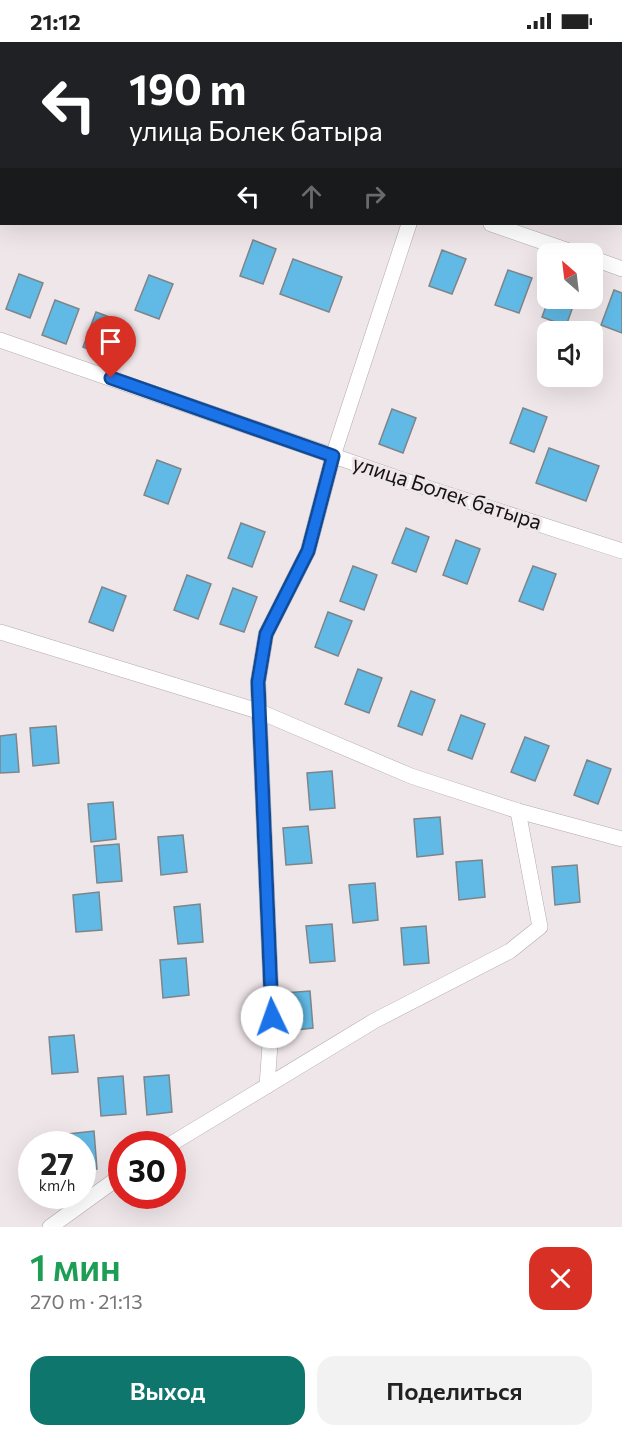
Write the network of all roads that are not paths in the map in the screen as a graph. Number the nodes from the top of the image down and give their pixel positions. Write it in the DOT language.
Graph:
graph roads {
  1 [pos="409,225"];
  2 [pos="494,225"];
  3 [pos="546,243"];
  4 [pos="603,262"];
  5 [pos="622,269"];
  6 [pos="0,340"];
  7 [pos="333,456"];
  8 [pos="622,551"];
  9 [pos="0,632"];
  10 [pos="258,711"];
  11 [pos="518,811"];
  12 [pos="622,839"];
  13 [pos="267,1086"];
  14 [pos="186,1135"];
  15 [pos="108,1185"];
  16 [pos="50,1227"];
  1 -- 7 [label="street"];
  2 -- 3 [label="street"];
  4 -- 5 [label="street"];
  6 -- 7 [label="street, улица Болек батыра"];
  7 -- 8 [label="street, улица Болек батыра"];
  7 -- 10 [label="street"];
  9 -- 10 [label="street"];
  10 -- 11 [label="street"];
  10 -- 13 [label="street"];
  11 -- 12 [label="street"];
  11 -- 13 [label="street"];
  13 -- 14 [label="street"];
  15 -- 16 [label="street"];
}
